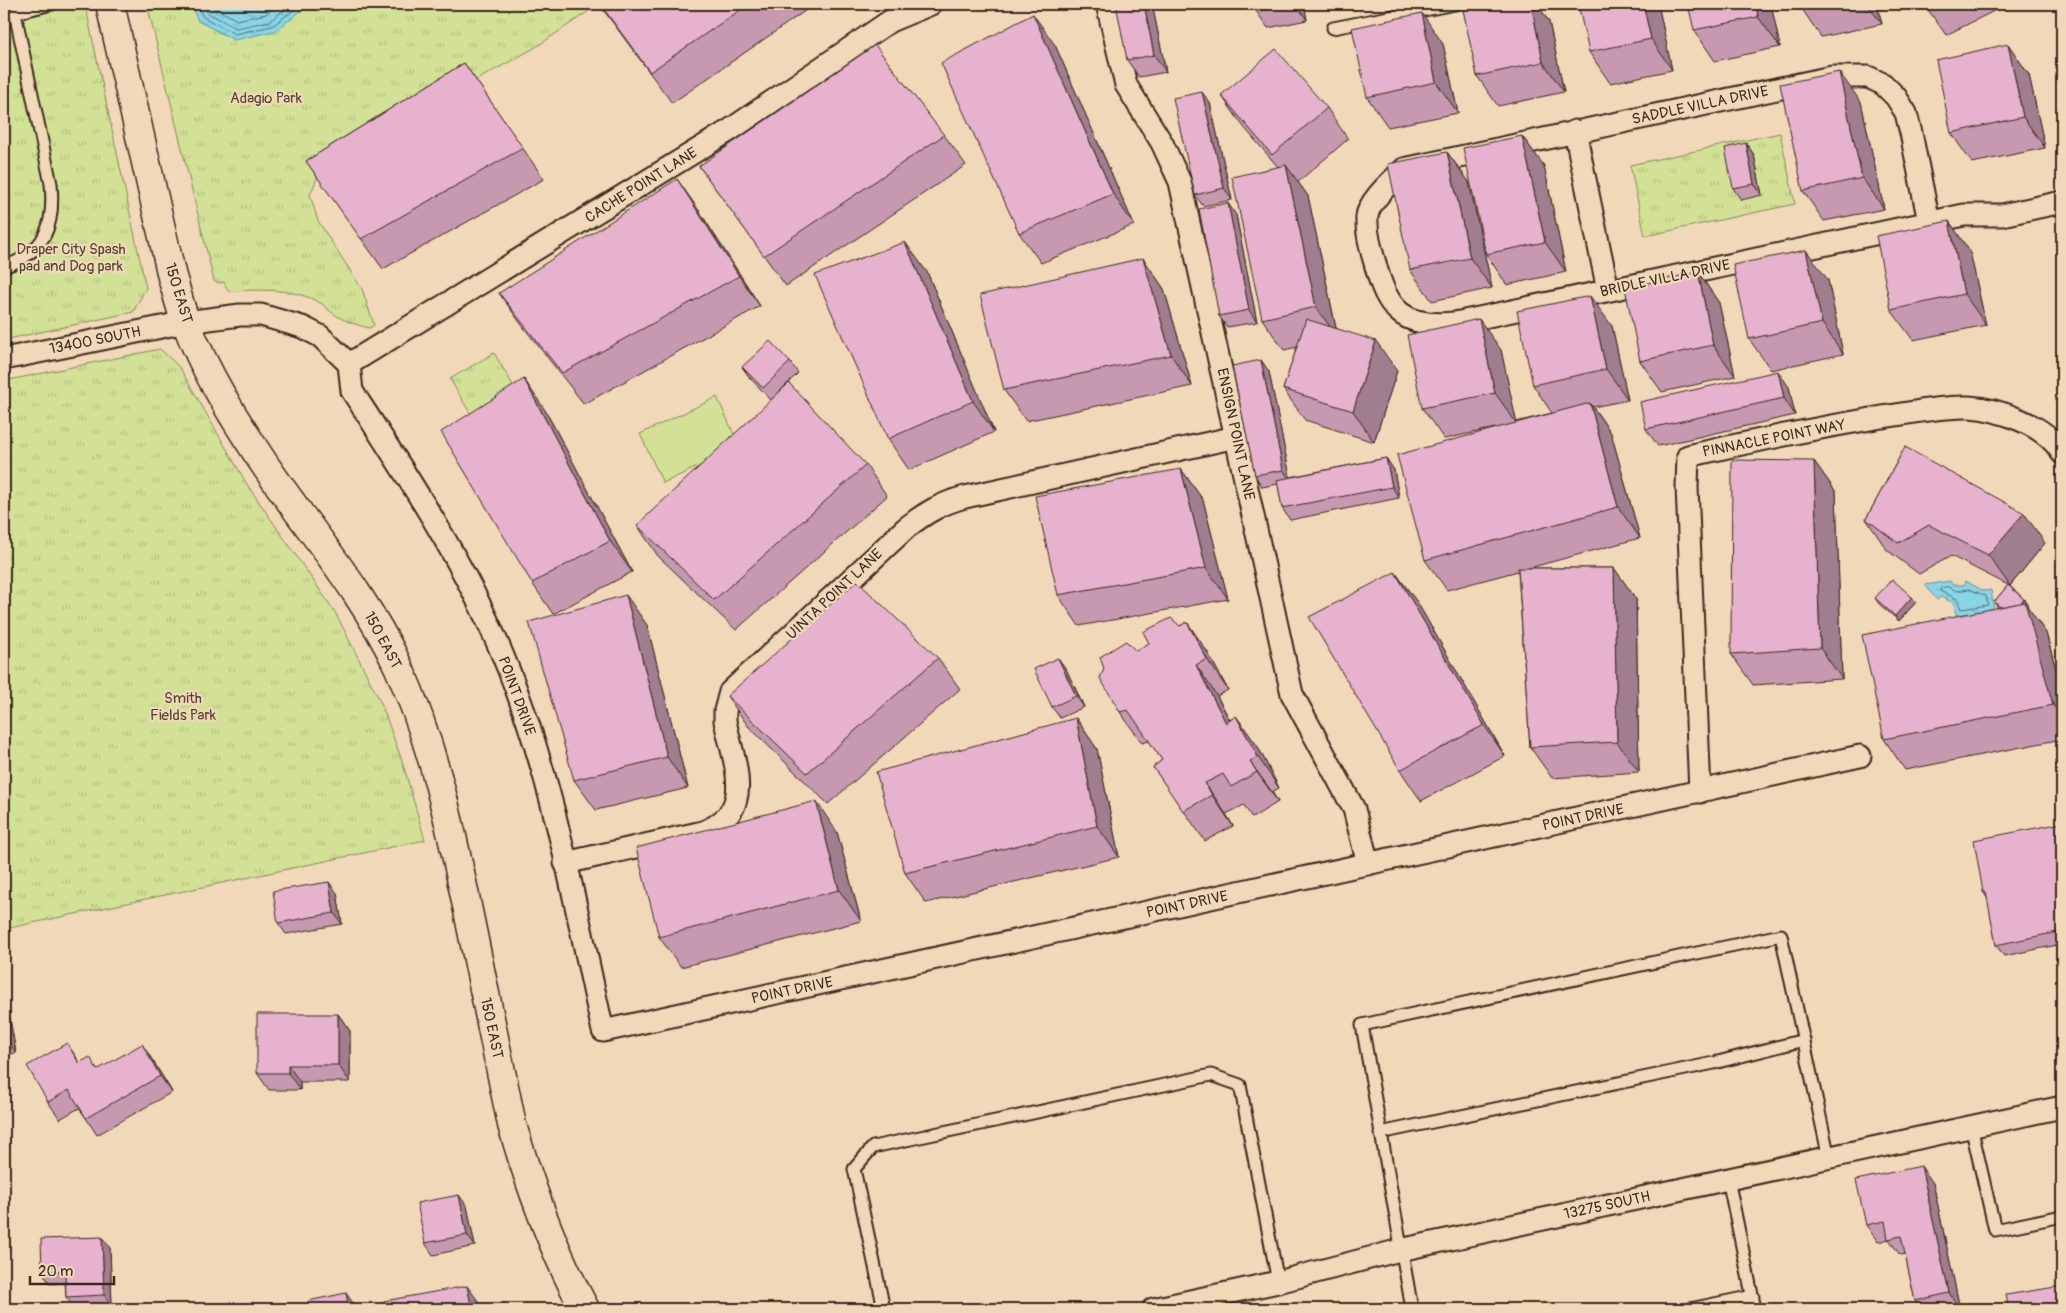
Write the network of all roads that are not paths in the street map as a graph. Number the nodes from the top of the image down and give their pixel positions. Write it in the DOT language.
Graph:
graph roads {
  1 [pos="52,4"];
  2 [pos="110,4"];
  3 [pos="932,4"];
  4 [pos="1108,4"];
  5 [pos="1455,4"];
  6 [pos="1333,28"];
  7 [pos="1574,131"];
  8 [pos="1380,192"];
  9 [pos="2062,202"];
  10 [pos="1929,222"];
  11 [pos="4,267"];
  12 [pos="1608,290"];
  13 [pos="186,322"];
  14 [pos="4,359"];
  15 [pos="349,364"];
  16 [pos="1236,437"];
  17 [pos="2062,453"];
  18 [pos="1860,756"];
  19 [pos="1700,792"];
  20 [pos="565,863"];
  21 [pos="1368,864"];
  22 [pos="1804,1040"];
  23 [pos="2062,1107"];
  24 [pos="1971,1126"];
  25 [pos="1380,1133"];
  26 [pos="1829,1158"];
  27 [pos="1728,1179"];
  28 [pos="2062,1216"];
  29 [pos="1400,1250"];
  30 [pos="1278,1282"];
  31 [pos="1752,1296"];
  32 [pos="585,1309"];
  33 [pos="884,1309"];
  34 [pos="1153,1309"];
  35 [pos="1412,1309"];
  36 [pos="1690,1309"];
  37 [pos="1755,1309"];
  1 -- 11 [label="lane"];
  2 -- 13 [label="street, 150 EAST"];
  3 -- 15 [label="street, CACHE POINT LANE"];
  4 -- 16 [label="street, ENSIGN POINT LANE"];
  5 -- 6 [label="lane"];
  7 -- 8 [label="street, SADDLE VILLA DRIVE"];
  7 -- 10 [label="street, SADDLE VILLA DRIVE"];
  7 -- 12 [label="street"];
  8 -- 12 [label="street, BRIDLE VILLA DRIVE"];
  9 -- 10 [label="street, BRIDLE VILLA DRIVE"];
  10 -- 12 [label="street, BRIDLE VILLA DRIVE"];
  13 -- 14 [label="street, 13400 SOUTH"];
  13 -- 15 [label="street"];
  13 -- 32 [label="street, 150 EAST"];
  15 -- 20 [label="street, POINT DRIVE"];
  16 -- 20 [label="street, UINTA POINT LANE"];
  16 -- 21 [label="street, ENSIGN POINT LANE"];
  17 -- 19 [label="street, PINNACLE POINT WAY"];
  18 -- 19 [label="street, POINT DRIVE"];
  19 -- 21 [label="street, POINT DRIVE"];
  20 -- 21 [label="street, POINT DRIVE"];
  22 -- 25 [label="lane"];
  22 -- 25 [label="lane"];
  22 -- 26 [label="lane"];
  23 -- 24 [label="street, 13275 SOUTH"];
  24 -- 26 [label="street, 13275 SOUTH"];
  24 -- 28 [label="lane"];
  25 -- 29 [label="lane"];
  26 -- 27 [label="street, 13275 SOUTH"];
  27 -- 29 [label="street, 13275 SOUTH"];
  27 -- 31 [label="lane"];
  29 -- 30 [label="street, 13275 SOUTH"];
  29 -- 35 [label="lane"];
  30 -- 33 [label="lane"];
  30 -- 34 [label="street, 13275 SOUTH"];
  31 -- 36 [label="lane"];
  31 -- 37 [label="lane"];
}
